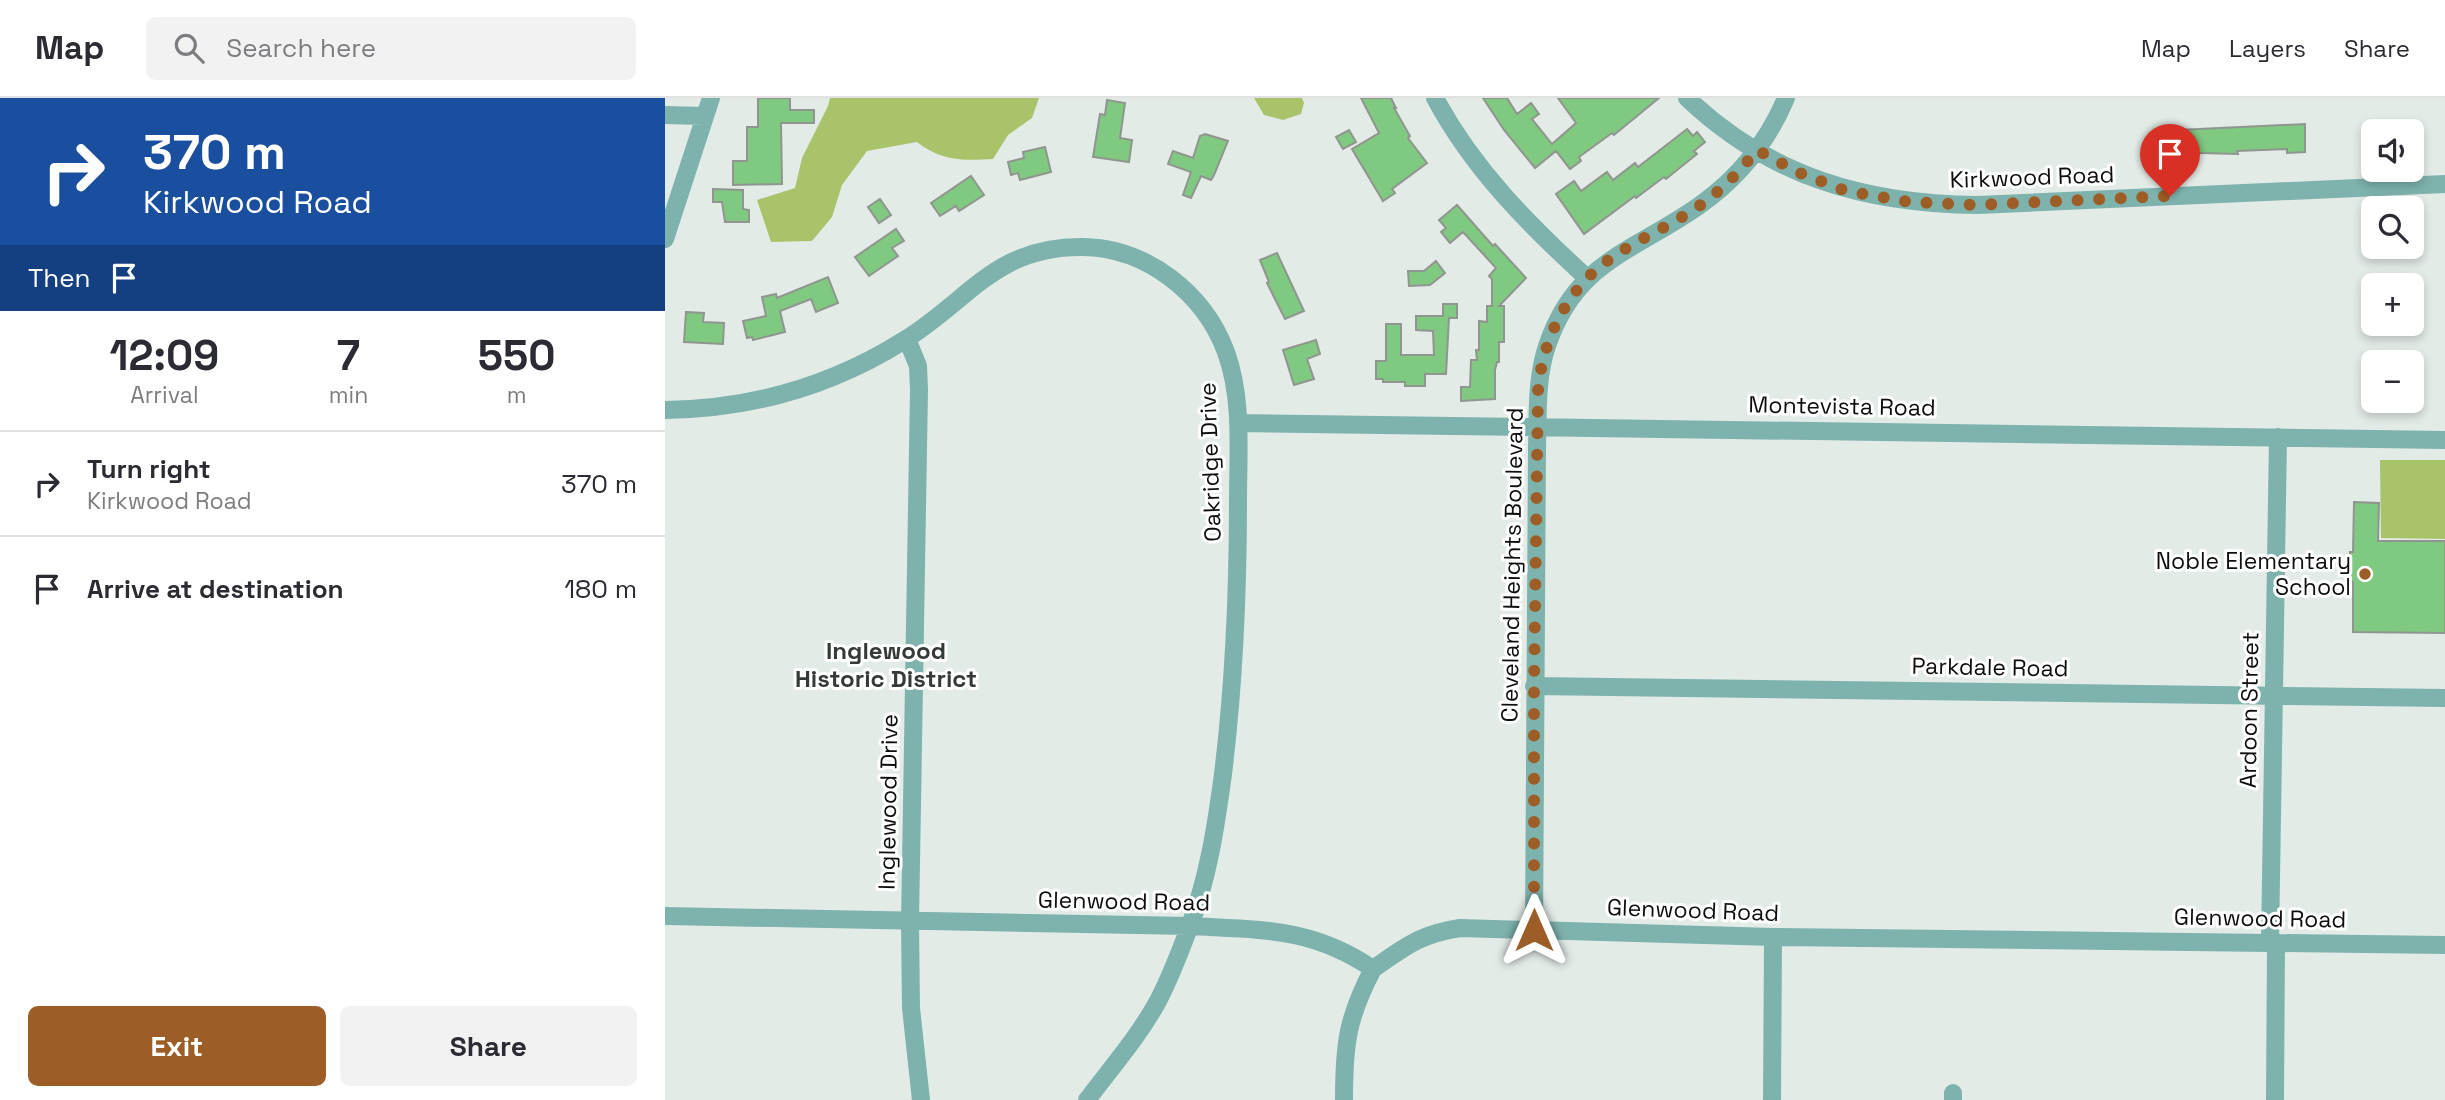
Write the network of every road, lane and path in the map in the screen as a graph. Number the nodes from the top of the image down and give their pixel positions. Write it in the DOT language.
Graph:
graph roads {
  1 [pos="711,98"];
  2 [pos="1435,98"];
  3 [pos="1687,98"];
  4 [pos="1786,98"];
  5 [pos="665,115"];
  6 [pos="705,116"];
  7 [pos="1757,150"];
  8 [pos="2445,184"];
  9 [pos="665,239"];
  10 [pos="1587,278"];
  11 [pos="907,339"];
  12 [pos="665,410"];
  13 [pos="1238,423"];
  14 [pos="1538,426"];
  15 [pos="2278,437"];
  16 [pos="2445,440"];
  17 [pos="1534,686"];
  18 [pos="2274,695"];
  19 [pos="2445,698"];
  20 [pos="665,916"];
  21 [pos="910,922"];
  22 [pos="1190,926"];
  23 [pos="1534,930"];
  24 [pos="1773,937"];
  25 [pos="2273,942"];
  26 [pos="2445,945"];
  27 [pos="1373,969"];
  28 [pos="921,1100"];
  29 [pos="1087,1100"];
  30 [pos="1344,1100"];
  31 [pos="1772,1100"];
  32 [pos="2274,1100"];
  1 -- 6 [label="street"];
  2 -- 10 [label="street"];
  3 -- 7 [label="street, Kirkwood Road"];
  4 -- 7 [label="street, Cleveland Heights Boulevard"];
  5 -- 6 [label="street"];
  6 -- 9 [label="street"];
  7 -- 8 [label="street, Kirkwood Road"];
  7 -- 10 [label="street, Cleveland Heights Boulevard"];
  10 -- 14 [label="street, Cleveland Heights Boulevard"];
  11 -- 12 [label="street, Oakridge Drive"];
  11 -- 13 [label="street, Oakridge Drive"];
  11 -- 21 [label="street, Inglewood Drive"];
  13 -- 14 [label="street, Montevista Road"];
  13 -- 22 [label="street, Oakridge Drive"];
  14 -- 15 [label="street, Montevista Road"];
  14 -- 17 [label="street, Cleveland Heights Boulevard"];
  15 -- 16 [label="street, Montevista Road"];
  15 -- 18 [label="street, Ardoon Street"];
  17 -- 18 [label="street, Parkdale Road"];
  17 -- 23 [label="street, Cleveland Heights Boulevard"];
  18 -- 19 [label="street, Parkdale Road"];
  18 -- 25 [label="street, Ardoon Street"];
  20 -- 21 [label="street, Glenwood Road"];
  21 -- 22 [label="street, Glenwood Road"];
  21 -- 28 [label="street, Inglewood Drive"];
  22 -- 27 [label="street, Glenwood Road"];
  22 -- 29 [label="street, Oakridge Drive"];
  23 -- 24 [label="street, Glenwood Road"];
  23 -- 27 [label="street, Glenwood Road"];
  24 -- 25 [label="street, Glenwood Road"];
  24 -- 31 [label="street"];
  25 -- 26 [label="street, Glenwood Road"];
  25 -- 32 [label="street, Ardoon Street"];
  27 -- 30 [label="street"];
}
